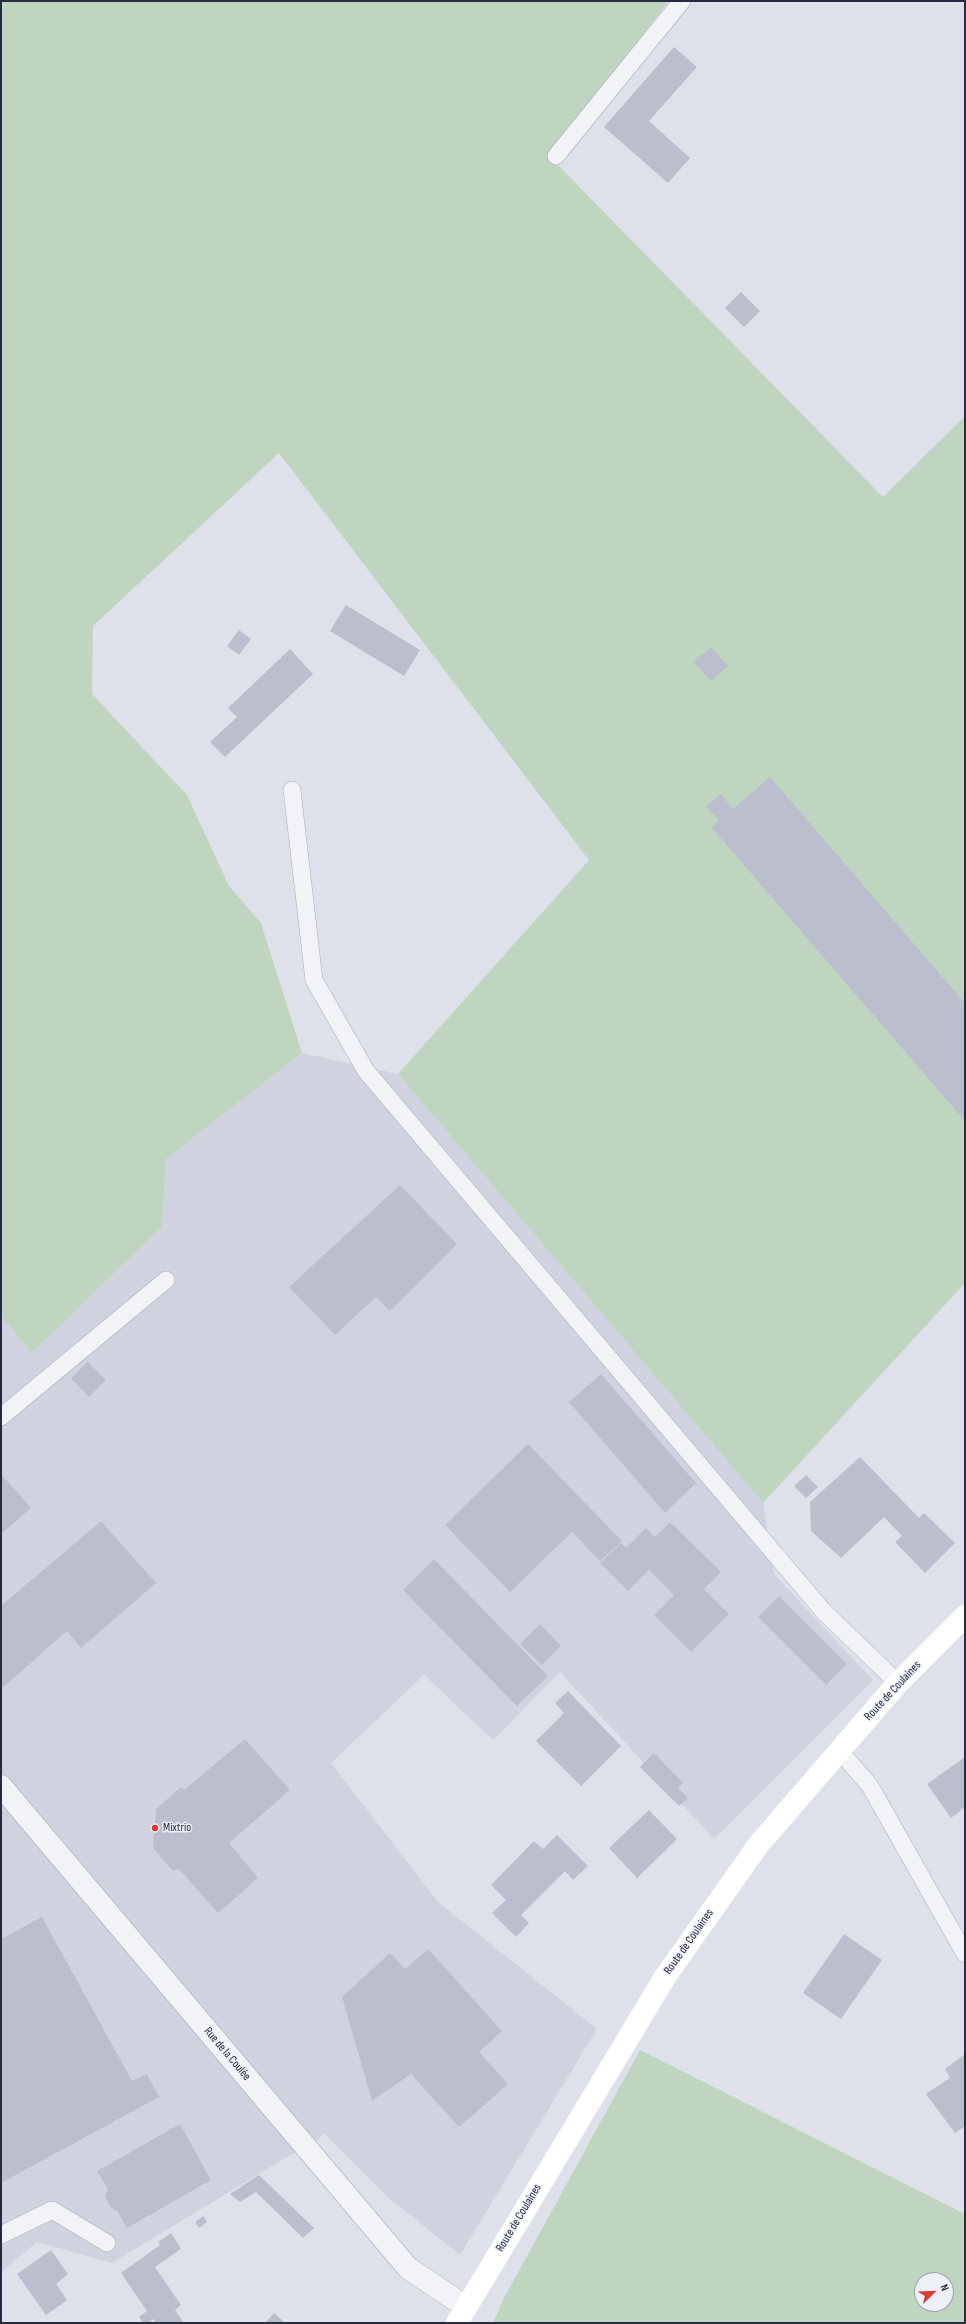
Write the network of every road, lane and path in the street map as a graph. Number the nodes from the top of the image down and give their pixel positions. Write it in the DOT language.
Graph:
graph roads {
  1 [pos="682,1"];
  2 [pos="556,156"];
  3 [pos="292,790"];
  4 [pos="166,1280"];
  5 [pos="1,1417"];
  6 [pos="965,1616"];
  7 [pos="898,1683"];
  8 [pos="839,1750"];
  9 [pos="1,1786"];
  10 [pos="965,1954"];
  11 [pos="1,2235"];
  12 [pos="107,2243"];
  13 [pos="461,2315"];
  1 -- 2 [label="lane"];
  3 -- 7 [label="lane"];
  4 -- 5 [label="lane"];
  6 -- 7 [label="street, Route de Coulaines"];
  7 -- 8 [label="street, Route de Coulaines"];
  8 -- 10 [label="lane"];
  8 -- 13 [label="street, Route de Coulaines"];
  9 -- 13 [label="street, Rue de la Coulée"];
  11 -- 12 [label="lane"];
}
